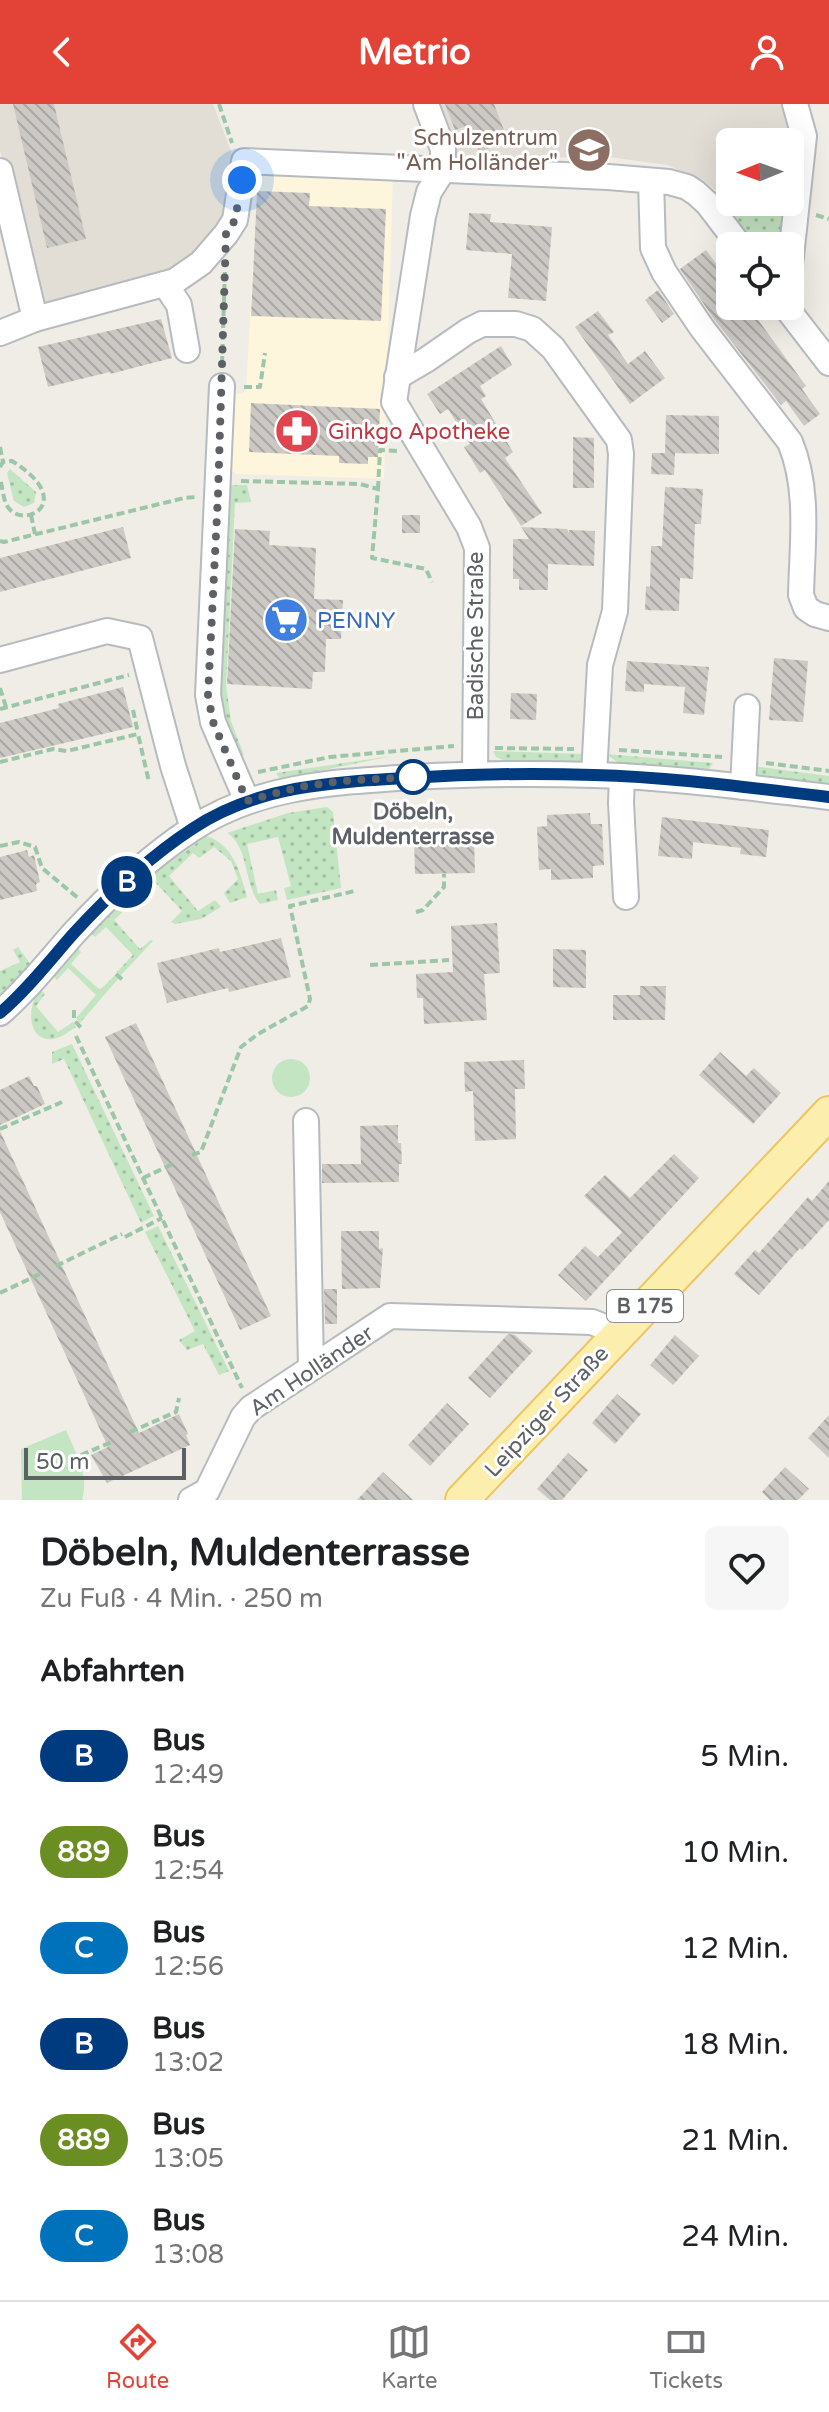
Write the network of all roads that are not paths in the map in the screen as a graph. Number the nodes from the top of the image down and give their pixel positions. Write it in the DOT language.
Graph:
graph roads {
  1 [pos="426,104"];
  2 [pos="795,104"];
  3 [pos="443,170"];
  4 [pos="0,171"];
  5 [pos="651,181"];
  6 [pos="729,232"];
  7 [pos="794,232"];
  8 [pos="165,284"];
  9 [pos="35,319"];
  10 [pos="796,320"];
  11 [pos="0,333"];
  12 [pos="187,350"];
  13 [pos="829,363"];
  14 [pos="397,377"];
  15 [pos="233,386"];
  16 [pos="829,618"];
  17 [pos="0,660"];
  18 [pos="747,707"];
  19 [pos="475,774"];
  20 [pos="594,775"];
  21 [pos="622,776"];
  22 [pos="743,787"];
  23 [pos="829,797"];
  24 [pos="247,801"];
  25 [pos="193,828"];
  26 [pos="626,897"];
  27 [pos="0,1013"];
  28 [pos="829,1113"];
  29 [pos="306,1121"];
  30 [pos="616,1338"];
  31 [pos="311,1368"];
  32 [pos="191,1500"];
  33 [pos="462,1500"];
  1 -- 3 [label="street"];
  2 -- 7 [label="street"];
  3 -- 5 [label="street"];
  3 -- 8 [label="street"];
  3 -- 14 [label="street, Badische Straße"];
  4 -- 9 [label="street"];
  5 -- 6 [label="street"];
  5 -- 16 [label="street"];
  8 -- 9 [label="street"];
  8 -- 12 [label="street"];
  9 -- 11 [label="street"];
  10 -- 13 [label="street"];
  14 -- 19 [label="street, Badische Straße"];
  14 -- 20 [label="street"];
  15 -- 24 [label="street"];
  17 -- 25 [label="street"];
  18 -- 22 [label="street"];
  19 -- 20 [label="street"];
  19 -- 24 [label="street"];
  20 -- 21 [label="street"];
  21 -- 22 [label="street"];
  21 -- 26 [label="street"];
  22 -- 23 [label="street"];
  24 -- 25 [label="street"];
  25 -- 27 [label="street"];
  28 -- 30 [label="main road, Leipziger Straße / B 175"];
  29 -- 31 [label="street"];
  30 -- 31 [label="street, Am Holländer"];
  30 -- 33 [label="main road, Leipziger Straße / B 175"];
  31 -- 32 [label="street, Am Holländer"];
}
